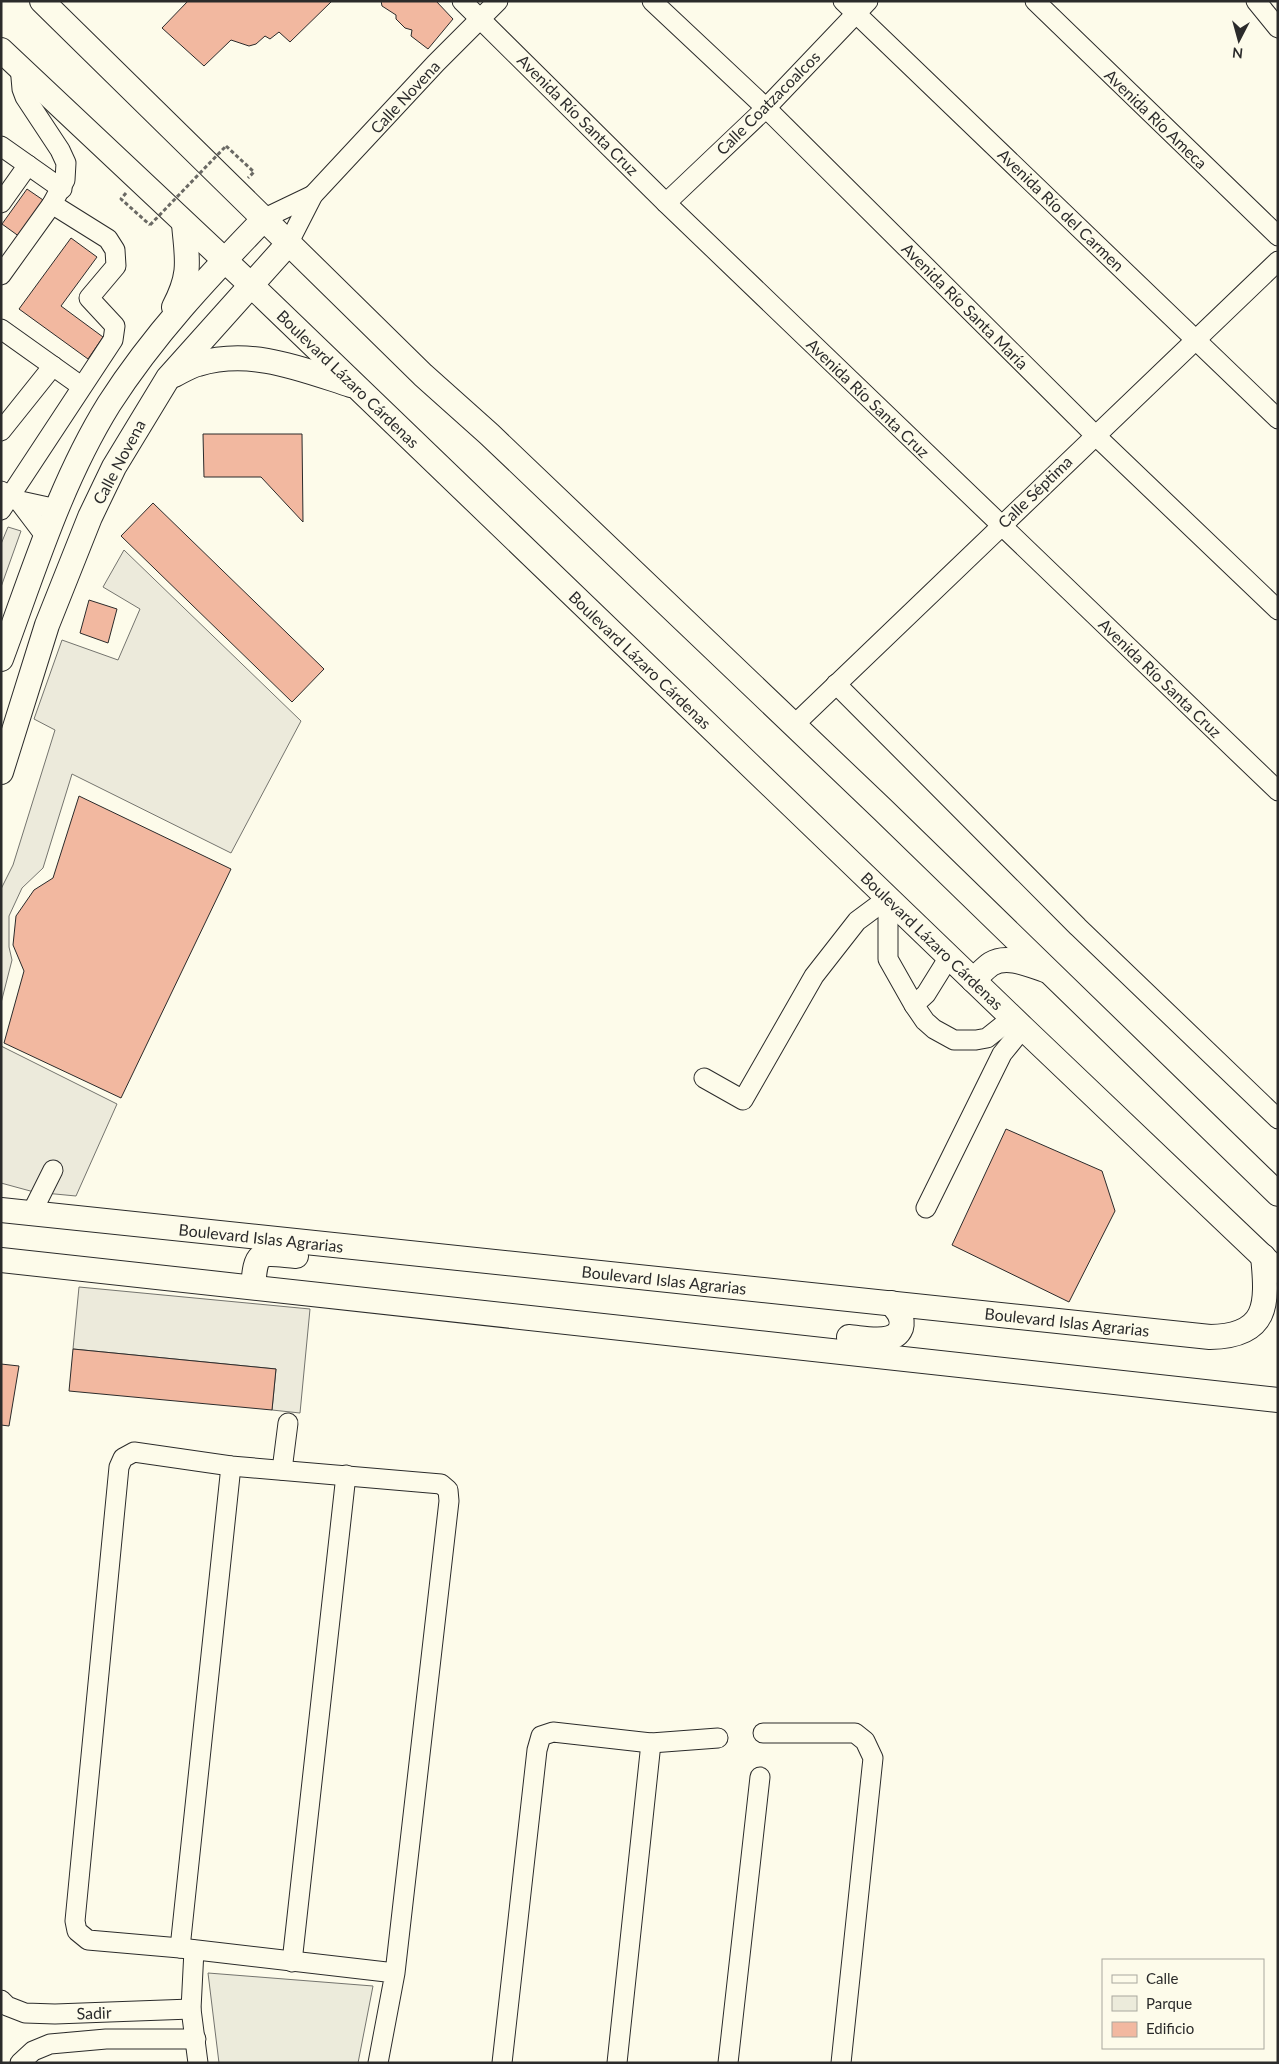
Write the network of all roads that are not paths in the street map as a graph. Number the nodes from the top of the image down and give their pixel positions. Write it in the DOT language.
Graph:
graph roads {
  1 [pos="42,1"];
  2 [pos="462,1"];
  3 [pos="498,1"];
  4 [pos="652,1"];
  5 [pos="1035,1"];
  6 [pos="1256,1"];
  7 [pos="855,5"];
  8 [pos="481,20"];
  9 [pos="1278,28"];
  10 [pos="1,50"];
  11 [pos="20,66"];
  12 [pos="766,108"];
  13 [pos="1,146"];
  14 [pos="28,164"];
  15 [pos="313,195"];
  16 [pos="57,196"];
  17 [pos="1,203"];
  18 [pos="666,203"];
  19 [pos="265,218"];
  20 [pos="184,224"];
  21 [pos="1278,236"];
  22 [pos="288,244"];
  23 [pos="224,261"];
  24 [pos="1278,261"];
  25 [pos="1,275"];
  26 [pos="251,285"];
  27 [pos="164,326"];
  28 [pos="4,337"];
  29 [pos="1195,339"];
  30 [pos="53,366"];
  31 [pos="168,378"];
  32 [pos="81,386"];
  33 [pos="356,387"];
  34 [pos="1278,419"];
  35 [pos="1,431"];
  36 [pos="1095,435"];
  37 [pos="7,500"];
  38 [pos="57,509"];
  39 [pos="1001,525"];
  40 [pos="46,537"];
  41 [pos="1278,610"];
  42 [pos="47,625"];
  43 [pos="1,659"];
  44 [pos="836,684"];
  45 [pos="794,726"];
  46 [pos="1,772"];
  47 [pos="1278,791"];
  48 [pos="888,898"];
  49 [pos="949,957"];
  50 [pos="1050,972"];
  51 [pos="973,980"];
  52 [pos="914,1005"];
  53 [pos="1017,1023"];
  54 [pos="704,1078"];
  55 [pos="1278,1119"];
  56 [pos="53,1170"];
  57 [pos="1278,1194"];
  58 [pos="1,1198"];
  59 [pos="926,1208"];
  60 [pos="1,1210"];
  61 [pos="31,1214"];
  62 [pos="364,1248"];
  63 [pos="4,1261"];
  64 [pos="1270,1263"];
  65 [pos="252,1287"];
  66 [pos="891,1303"];
  67 [pos="750,1342"];
  68 [pos="1278,1400"];
  69 [pos="288,1423"];
  70 [pos="231,1466"];
  71 [pos="282,1470"];
  72 [pos="346,1475"];
  73 [pos="763,1733"];
  74 [pos="718,1738"];
  75 [pos="652,1743"];
  76 [pos="760,1777"];
  77 [pos="187,1949"];
  78 [pos="292,1962"];
  79 [pos="395,1973"];
  80 [pos="1,2000"];
  81 [pos="192,2009"];
  82 [pos="196,2039"];
  83 [pos="20,2063"];
  84 [pos="198,2063"];
  85 [pos="378,2063"];
  86 [pos="502,2063"];
  87 [pos="617,2063"];
  88 [pos="728,2063"];
  89 [pos="841,2063"];
  1 -- 19 [label="main road"];
  2 -- 8 [label="street, Avenida Río Santa Cruz"];
  3 -- 8 [label="street, Calle Novena"];
  4 -- 12 [label="street, Avenida Río Santa María"];
  5 -- 21 [label="street, Avenida Río Ameca"];
  6 -- 9 [label="street"];
  7 -- 12 [label="street, Calle Coatzacoalcos"];
  7 -- 29 [label="street, Avenida Río del Carmen"];
  8 -- 15 [label="street, Calle Novena"];
  8 -- 18 [label="street, Avenida Río Santa Cruz"];
  10 -- 11 [label="main road, Boulevard Lázaro Cárdenas"];
  11 -- 16 [label="street"];
  11 -- 20 [label="main road, Boulevard Lázaro Cárdenas"];
  12 -- 18 [label="street, Calle Coatzacoalcos"];
  12 -- 36 [label="street, Avenida Río Santa María"];
  13 -- 14 [label="street"];
  14 -- 16 [label="street"];
  14 -- 17 [label="street"];
  15 -- 19 [label="street, Calle Novena"];
  15 -- 22 [label="street, Calle Novena"];
  16 -- 25 [label="street"];
  16 -- 32 [label="street"];
  18 -- 39 [label="street, Avenida Río Santa Cruz"];
  19 -- 22 [label="main road"];
  19 -- 23 [label="main road, Calle Novena"];
  20 -- 23 [label="main road, Boulevard Lázaro Cárdenas"];
  20 -- 27 [label="main road"];
  22 -- 26 [label="main road, Calle Novena"];
  22 -- 45 [label="main road"];
  23 -- 26 [label="main road, Boulevard Lázaro Cárdenas"];
  23 -- 27 [label="main road, Calle Novena"];
  24 -- 29 [label="street, Calle Séptima"];
  26 -- 31 [label="main road, Calle Novena"];
  26 -- 33 [label="main road, Boulevard Lázaro Cárdenas"];
  27 -- 38 [label="main road, Calle Novena"];
  28 -- 30 [label="street"];
  29 -- 34 [label="street, Avenida Río del Carmen"];
  29 -- 36 [label="street, Calle Séptima"];
  30 -- 32 [label="street"];
  30 -- 35 [label="street"];
  31 -- 33 [label="main road"];
  31 -- 42 [label="main road, Calle Novena"];
  32 -- 37 [label="street"];
  33 -- 48 [label="main road, Boulevard Lázaro Cárdenas"];
  36 -- 39 [label="street, Calle Séptima"];
  36 -- 41 [label="street, Avenida Río Santa María"];
  37 -- 38 [label="street"];
  37 -- 40 [label="street"];
  38 -- 40 [label="main road, Calle Novena"];
  38 -- 42 [label="main road"];
  39 -- 44 [label="street, Calle Séptima"];
  39 -- 47 [label="street, Avenida Río Santa Cruz"];
  40 -- 43 [label="main road, Calle Novena"];
  42 -- 46 [label="main road, Calle Novena"];
  44 -- 45 [label="street, Calle Séptima"];
  44 -- 55 [label="street"];
  45 -- 50 [label="main road"];
  48 -- 49 [label="main road, Boulevard Lázaro Cárdenas"];
  48 -- 52 [label="street"];
  48 -- 54 [label="street"];
  49 -- 51 [label="main road, Boulevard Lázaro Cárdenas"];
  49 -- 52 [label="street"];
  50 -- 51 [label="main road"];
  50 -- 57 [label="main road"];
  51 -- 53 [label="main road, Boulevard Lázaro Cárdenas"];
  52 -- 53 [label="street"];
  53 -- 59 [label="street"];
  53 -- 64 [label="main road, Boulevard Lázaro Cárdenas"];
  56 -- 61 [label="street"];
  58 -- 61 [label="main road"];
  60 -- 61 [label="main road, Boulevard Islas Agrarias"];
  61 -- 62 [label="main road, Boulevard Islas Agrarias"];
  62 -- 65 [label="main road"];
  62 -- 66 [label="main road, Boulevard Islas Agrarias"];
  63 -- 65 [label="main road"];
  64 -- 66 [label="main road, Boulevard Islas Agrarias"];
  65 -- 67 [label="main road"];
  66 -- 67 [label="main road"];
  67 -- 68 [label="main road"];
  69 -- 71 [label="street"];
  70 -- 71 [label="street"];
  70 -- 77 [label="street"];
  70 -- 77 [label="street"];
  71 -- 72 [label="street"];
  72 -- 78 [label="street"];
  72 -- 79 [label="street"];
  73 -- 89 [label="street"];
  74 -- 75 [label="street"];
  75 -- 86 [label="street"];
  75 -- 87 [label="street"];
  76 -- 88 [label="street"];
  77 -- 78 [label="street"];
  77 -- 81 [label="street"];
  78 -- 79 [label="street"];
  79 -- 85 [label="street"];
  80 -- 81 [label="street, Sadir"];
  81 -- 82 [label="street"];
  82 -- 83 [label="street, Sadir"];
  82 -- 84 [label="street"];
}
